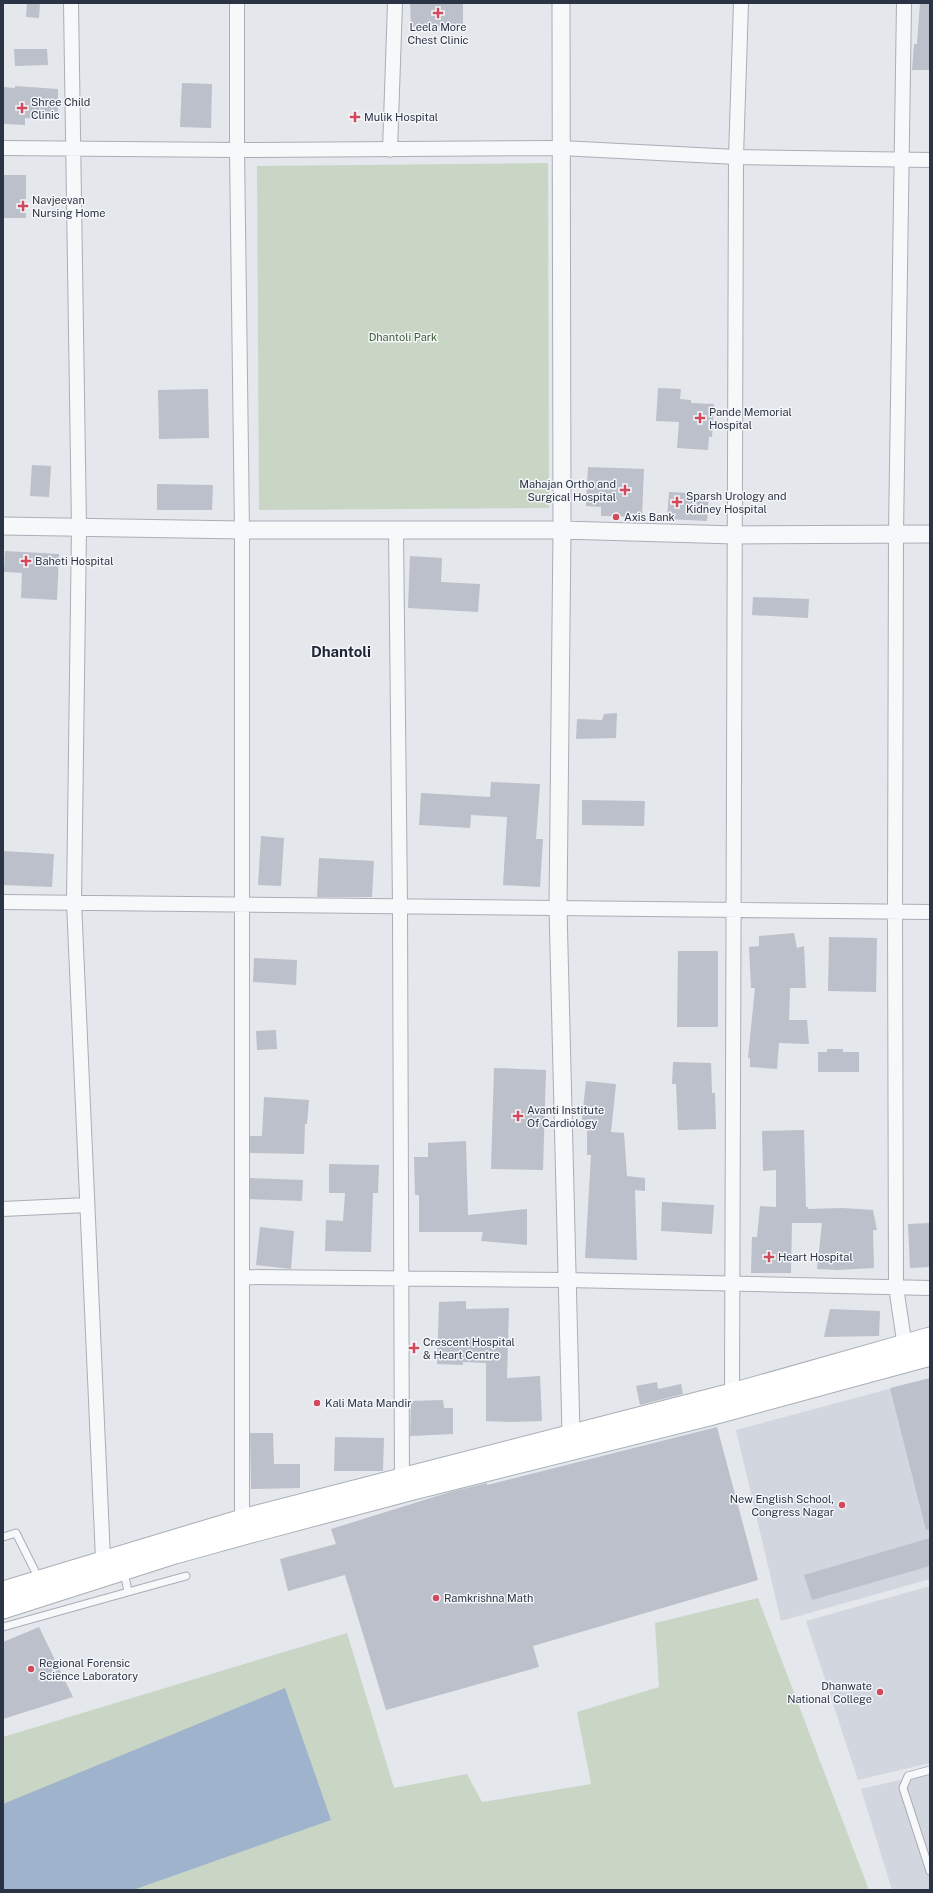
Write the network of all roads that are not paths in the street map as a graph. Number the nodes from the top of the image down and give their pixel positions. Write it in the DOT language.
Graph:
graph roads {
  1 [pos="71,3"];
  2 [pos="237,3"];
  3 [pos="395,3"];
  4 [pos="561,3"];
  5 [pos="741,3"];
  6 [pos="904,3"];
  7 [pos="74,147"];
  8 [pos="3,148"];
  9 [pos="561,148"];
  10 [pos="237,150"];
  11 [pos="390,150"];
  12 [pos="736,157"];
  13 [pos="901,159"];
  14 [pos="930,160"];
  15 [pos="3,526"];
  16 [pos="79,527"];
  17 [pos="242,530"];
  18 [pos="396,530"];
  19 [pos="562,530"];
  20 [pos="896,533"];
  21 [pos="930,534"];
  22 [pos="735,535"];
  23 [pos="3,902"];
  24 [pos="74,902"];
  25 [pos="242,904"];
  26 [pos="400,906"];
  27 [pos="558,908"];
  28 [pos="733,909"];
  29 [pos="895,912"];
  30 [pos="930,912"];
  31 [pos="87,1205"];
  32 [pos="3,1209"];
  33 [pos="242,1277"];
  34 [pos="401,1279"];
  35 [pos="567,1280"];
  36 [pos="732,1284"];
  37 [pos="896,1287"];
  38 [pos="930,1288"];
  39 [pos="930,1337"];
  40 [pos="904,1344"];
  41 [pos="930,1356"];
  42 [pos="908,1362"];
  43 [pos="732,1393"];
  44 [pos="572,1441"];
  45 [pos="402,1485"];
  46 [pos="243,1527"];
  47 [pos="3,1537"];
  48 [pos="103,1559"];
  49 [pos="124,1571"];
  50 [pos="186,1576"];
  51 [pos="39,1580"];
  52 [pos="3,1591"];
  53 [pos="128,1592"];
  54 [pos="3,1609"];
  55 [pos="3,1627"];
  56 [pos="930,1770"];
  57 [pos="930,1871"];
  1 -- 7 [label="street"];
  2 -- 10 [label="street"];
  3 -- 11 [label="street"];
  4 -- 9 [label="street"];
  5 -- 12 [label="street"];
  6 -- 13 [label="street"];
  7 -- 8 [label="street"];
  7 -- 10 [label="street"];
  7 -- 16 [label="street"];
  9 -- 11 [label="street"];
  9 -- 12 [label="street"];
  9 -- 19 [label="street"];
  10 -- 11 [label="street"];
  10 -- 17 [label="street"];
  12 -- 13 [label="street"];
  12 -- 22 [label="street"];
  13 -- 14 [label="street"];
  13 -- 20 [label="street"];
  15 -- 16 [label="street"];
  16 -- 17 [label="street"];
  16 -- 24 [label="street"];
  17 -- 18 [label="street"];
  17 -- 25 [label="street"];
  18 -- 19 [label="street"];
  18 -- 26 [label="street"];
  19 -- 22 [label="street"];
  19 -- 27 [label="street"];
  20 -- 21 [label="street"];
  20 -- 22 [label="street"];
  20 -- 29 [label="street"];
  22 -- 28 [label="street"];
  23 -- 24 [label="street"];
  24 -- 25 [label="street"];
  24 -- 31 [label="street"];
  25 -- 26 [label="street"];
  25 -- 33 [label="street"];
  26 -- 27 [label="street"];
  26 -- 34 [label="street"];
  27 -- 28 [label="street"];
  27 -- 35 [label="street"];
  28 -- 29 [label="street"];
  28 -- 36 [label="street"];
  29 -- 30 [label="street"];
  29 -- 37 [label="street"];
  31 -- 32 [label="street"];
  31 -- 48 [label="street"];
  33 -- 34 [label="street"];
  33 -- 46 [label="street"];
  34 -- 35 [label="street"];
  34 -- 45 [label="street"];
  35 -- 36 [label="street"];
  35 -- 44 [label="street"];
  36 -- 37 [label="street"];
  36 -- 43 [label="street"];
  37 -- 38 [label="street"];
  37 -- 40 [label="street"];
  39 -- 40 [label="main road"];
  40 -- 42 [label="street"];
  40 -- 43 [label="main road"];
  41 -- 42 [label="main road"];
  42 -- 44 [label="main road"];
  43 -- 44 [label="main road"];
  44 -- 45 [label="main road"];
  45 -- 46 [label="main road"];
  46 -- 48 [label="main road"];
  46 -- 49 [label="main road"];
  47 -- 51 [label="lane"];
  48 -- 51 [label="main road"];
  49 -- 53 [label="lane"];
  49 -- 54 [label="main road"];
  50 -- 53 [label="lane"];
  51 -- 52 [label="main road"];
  53 -- 55 [label="lane"];
  56 -- 57 [label="lane"];
}
